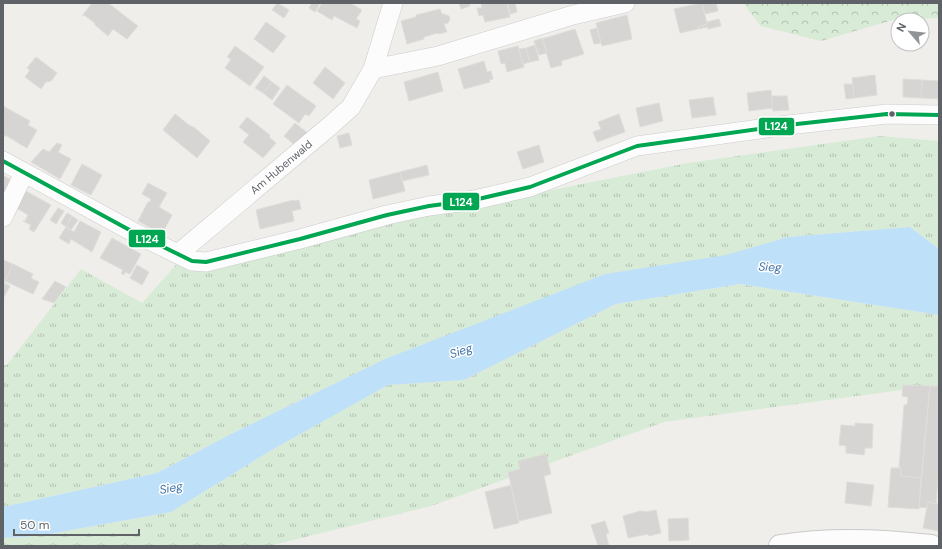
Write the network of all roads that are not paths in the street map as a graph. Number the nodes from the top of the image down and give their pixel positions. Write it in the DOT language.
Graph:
graph roads {
  1 [pos="393,3"];
  2 [pos="625,3"];
  3 [pos="373,69"];
  4 [pos="939,115"];
  5 [pos="3,161"];
  6 [pos="24,173"];
  7 [pos="3,218"];
  8 [pos="178,254"];
  9 [pos="780,546"];
  10 [pos="931,546"];
  1 -- 3 [label="street, Am Hubenwald"];
  2 -- 3 [label="street"];
  3 -- 8 [label="street, Am Hubenwald"];
  4 -- 8 [label="street"];
  5 -- 6 [label="street"];
  6 -- 7 [label="street"];
  6 -- 8 [label="street"];
  9 -- 10 [label="main road"];
}
